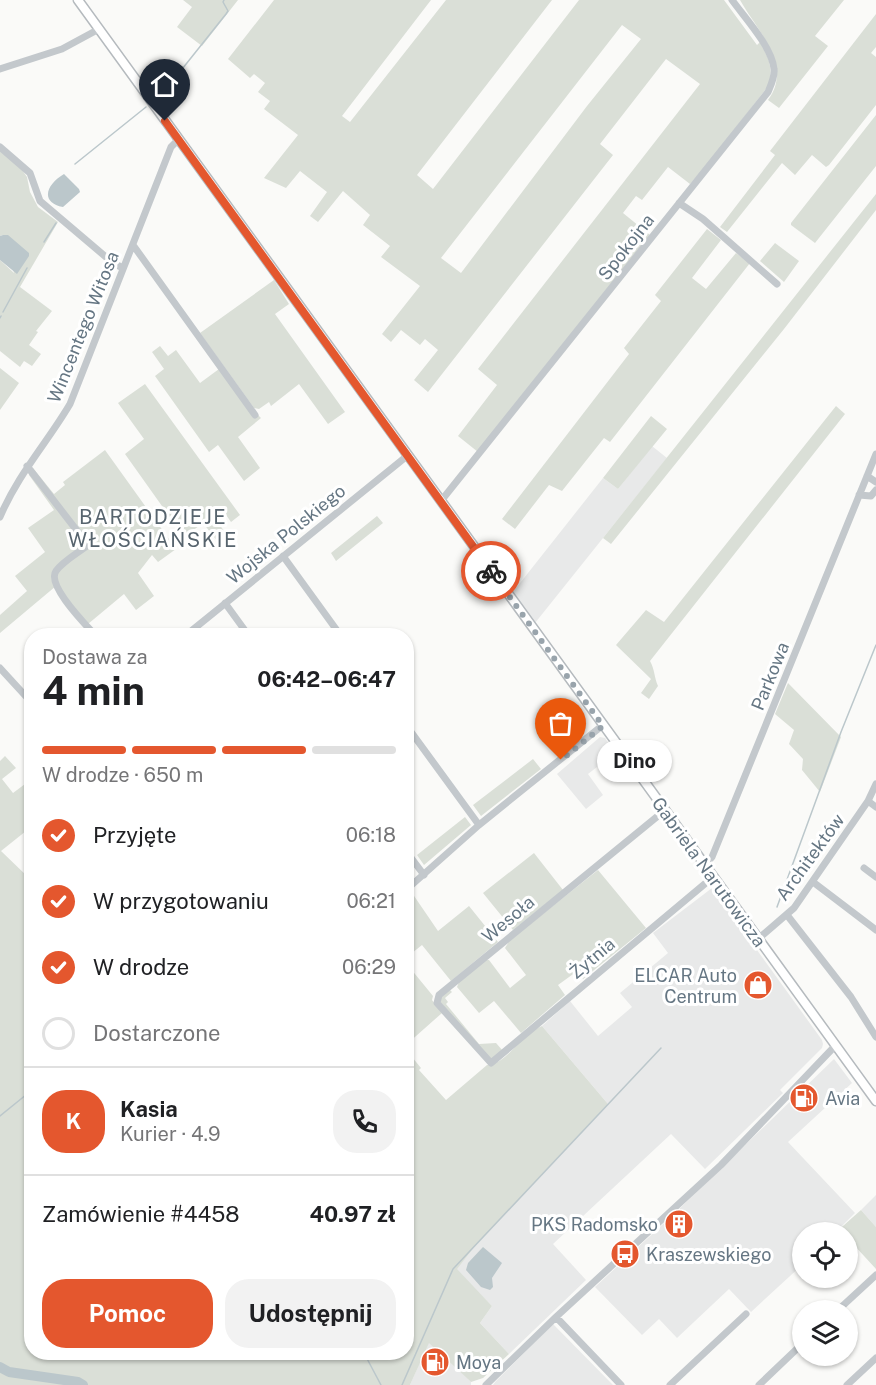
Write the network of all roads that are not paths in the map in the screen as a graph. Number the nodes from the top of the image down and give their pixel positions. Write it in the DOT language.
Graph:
graph roads {
  1 [pos="78,0"];
  2 [pos="732,0"];
  3 [pos="99,29"];
  4 [pos="0,69"];
  5 [pos="178,139"];
  6 [pos="0,147"];
  7 [pos="679,203"];
  8 [pos="132,245"];
  9 [pos="123,268"];
  10 [pos="777,284"];
  11 [pos="255,415"];
  12 [pos="876,454"];
  13 [pos="407,456"];
  14 [pos="27,466"];
  15 [pos="867,476"];
  16 [pos="876,482"];
  17 [pos="876,490"];
  18 [pos="859,495"];
  19 [pos="441,501"];
  20 [pos="0,517"];
  21 [pos="283,556"];
  22 [pos="225,603"];
  23 [pos="89,628"];
  24 [pos="195,628"];
  25 [pos="243,628"];
  26 [pos="335,628"];
  27 [pos="0,668"];
  28 [pos="24,694"];
  29 [pos="603,726"];
  30 [pos="414,736"];
  31 [pos="876,784"];
  32 [pos="868,801"];
  33 [pos="876,807"];
  34 [pos="664,811"];
  35 [pos="479,825"];
  36 [pos="414,862"];
  37 [pos="705,865"];
  38 [pos="864,868"];
  39 [pos="424,875"];
  40 [pos="713,877"];
  41 [pos="876,877"];
  42 [pos="813,882"];
  43 [pos="414,883"];
  44 [pos="787,915"];
  45 [pos="876,930"];
  46 [pos="758,939"];
  47 [pos="876,1037"];
  48 [pos="836,1046"];
  49 [pos="491,1063"];
  50 [pos="876,1101"];
  51 [pos="876,1275"];
  52 [pos="849,1300"];
  53 [pos="746,1314"];
  54 [pos="556,1317"];
  55 [pos="792,1354"];
  56 [pos="876,1358"];
  57 [pos="486,1385"];
  58 [pos="621,1385"];
  59 [pos="670,1385"];
  60 [pos="759,1385"];
  61 [pos="847,1385"];
  1 -- 3 [label="main road, Gabriela Narutowicza"];
  2 -- 7 [label="street, Spokojna"];
  3 -- 4 [label="street"];
  3 -- 5 [label="main road, Gabriela Narutowicza"];
  5 -- 8 [label="street, Wincentego Witosa"];
  5 -- 13 [label="main road, Gabriela Narutowicza"];
  6 -- 9 [label="street"];
  7 -- 10 [label="street"];
  7 -- 19 [label="street, Spokojna"];
  8 -- 9 [label="street, Wincentego Witosa"];
  8 -- 11 [label="street"];
  9 -- 14 [label="street, Wincentego Witosa"];
  12 -- 15 [label="street, Parkowa"];
  13 -- 19 [label="main road, Gabriela Narutowicza"];
  13 -- 21 [label="street, Wojska Polskiego"];
  14 -- 20 [label="street, Wincentego Witosa"];
  14 -- 23 [label="street"];
  15 -- 16 [label="street"];
  15 -- 18 [label="street, Parkowa"];
  17 -- 18 [label="street"];
  18 -- 37 [label="street, Parkowa"];
  19 -- 29 [label="main road, Gabriela Narutowicza"];
  21 -- 22 [label="street, Wojska Polskiego"];
  21 -- 26 [label="street"];
  22 -- 24 [label="street, Wojska Polskiego"];
  22 -- 25 [label="street"];
  27 -- 28 [label="street"];
  29 -- 34 [label="main road, Gabriela Narutowicza"];
  29 -- 35 [label="street"];
  30 -- 35 [label="street"];
  31 -- 32 [label="street, Architektów"];
  32 -- 33 [label="street"];
  32 -- 42 [label="street, Architektów"];
  34 -- 37 [label="main road, Gabriela Narutowicza"];
  34 -- 49 [label="street, Wesoła"];
  35 -- 39 [label="street"];
  36 -- 39 [label="street"];
  37 -- 40 [label="main road, Gabriela Narutowicza"];
  38 -- 41 [label="street"];
  39 -- 43 [label="street"];
  40 -- 46 [label="main road, Gabriela Narutowicza"];
  40 -- 49 [label="street, Żytnia"];
  42 -- 44 [label="street, Architektów"];
  42 -- 45 [label="street"];
  44 -- 46 [label="street, Architektów"];
  44 -- 47 [label="street"];
  46 -- 48 [label="main road, Gabriela Narutowicza"];
  48 -- 50 [label="main road, Gabriela Narutowicza"];
  48 -- 54 [label="street"];
  51 -- 52 [label="street"];
  53 -- 59 [label="street"];
  54 -- 57 [label="street"];
  54 -- 58 [label="street"];
  55 -- 60 [label="street"];
  56 -- 61 [label="street"];
}
